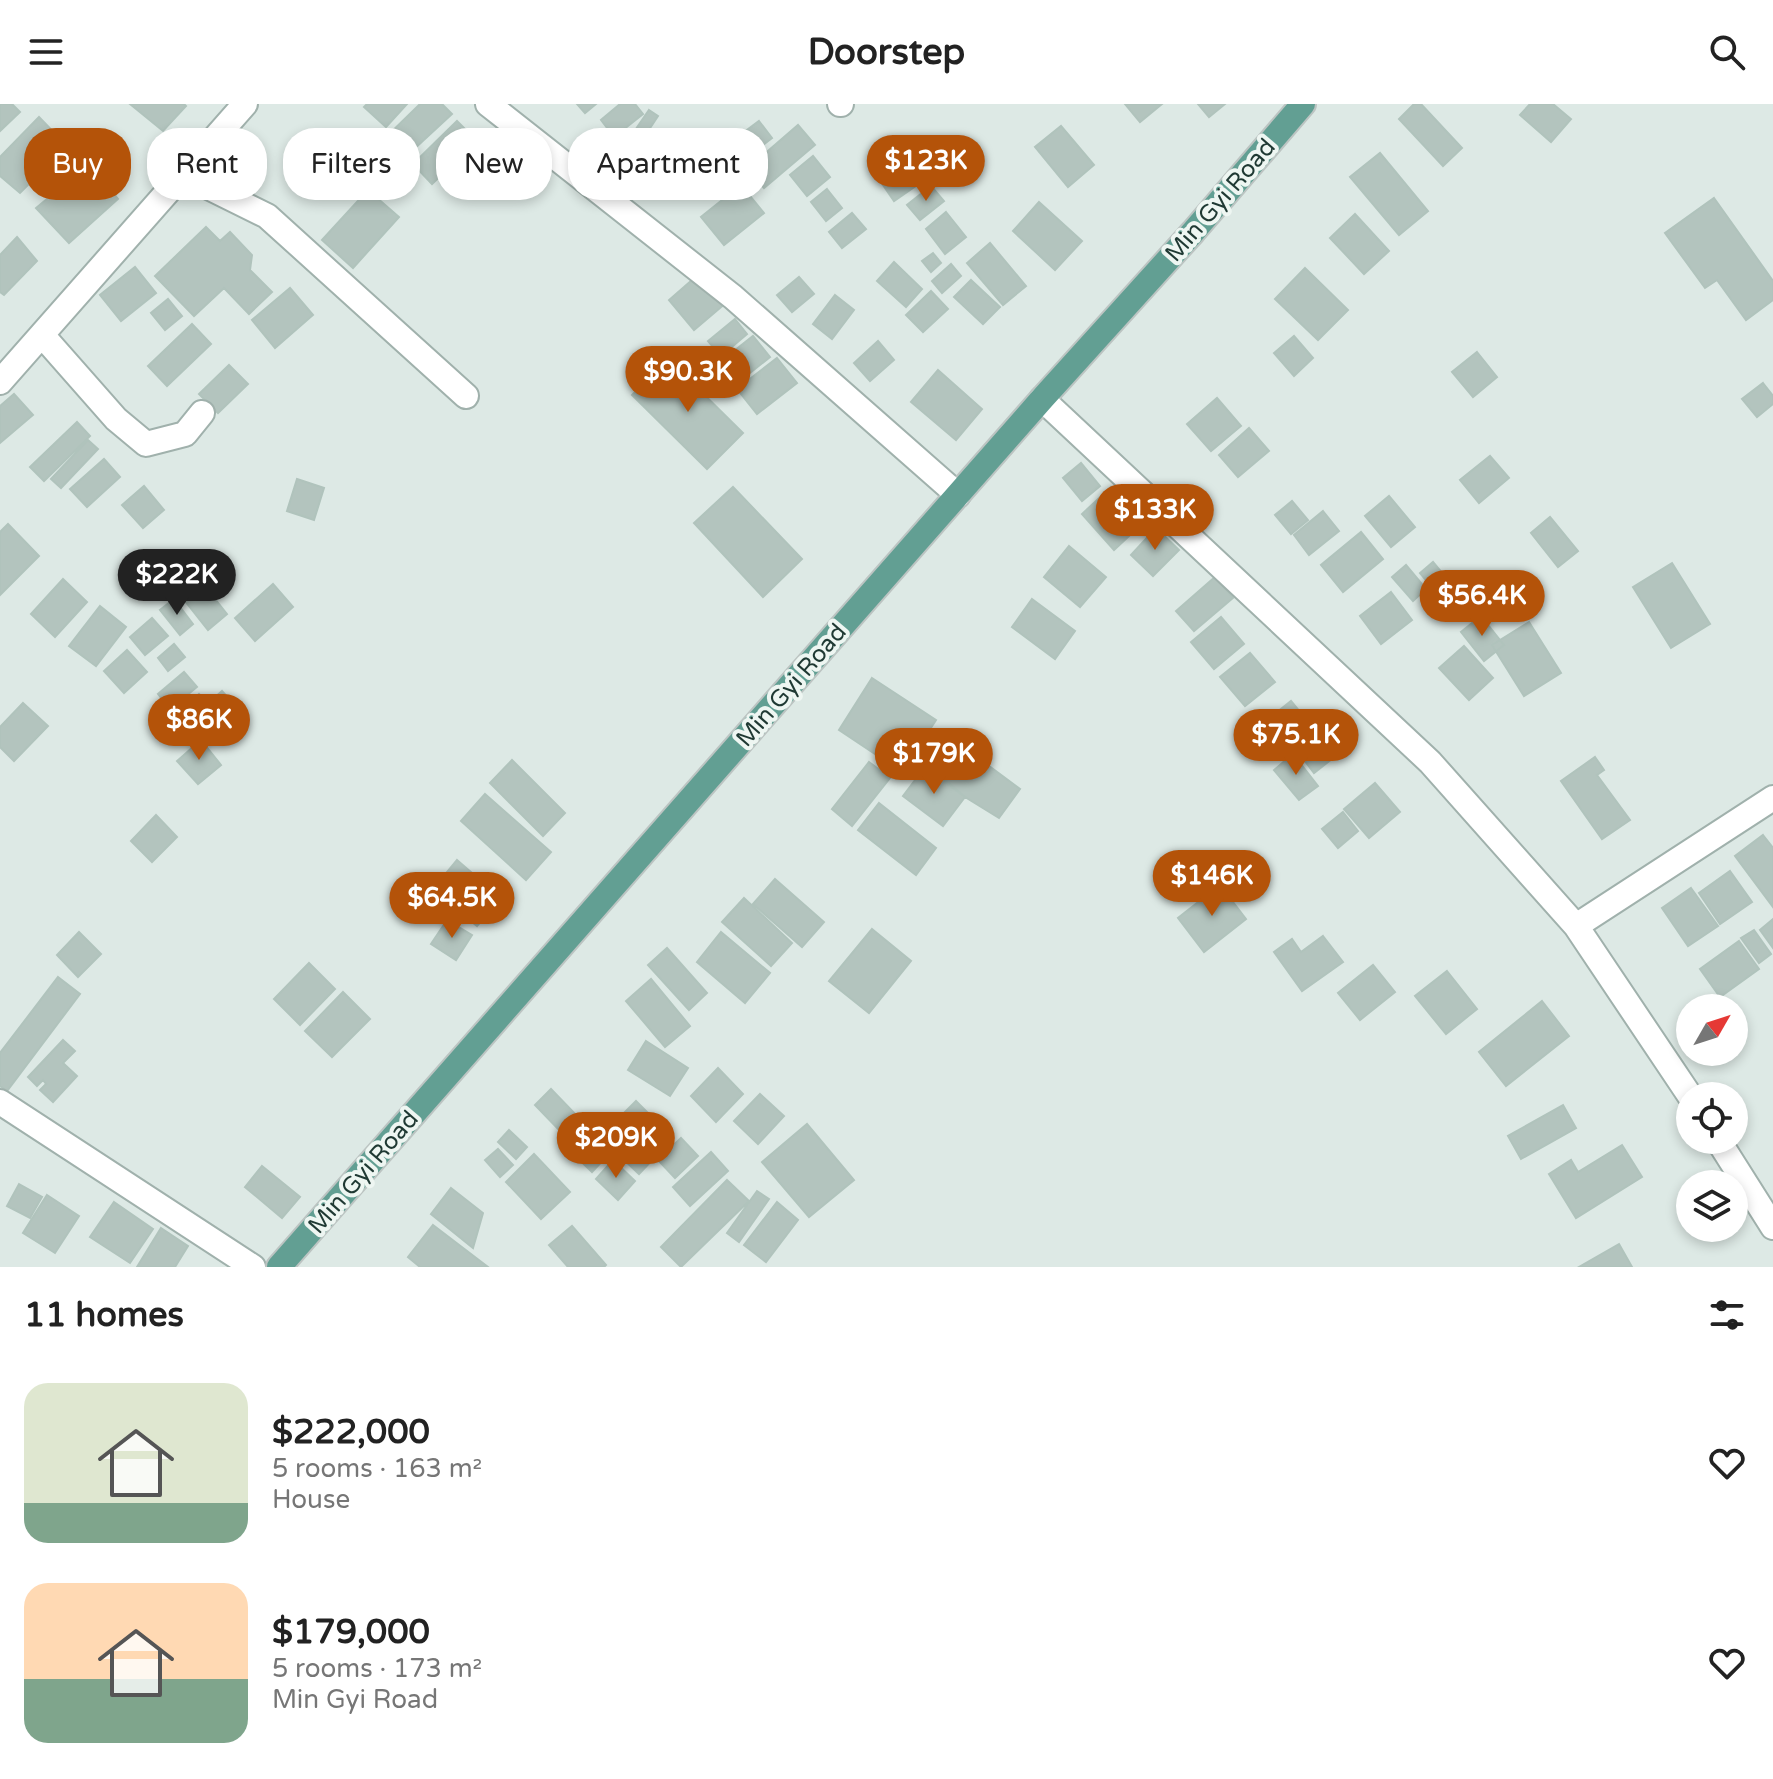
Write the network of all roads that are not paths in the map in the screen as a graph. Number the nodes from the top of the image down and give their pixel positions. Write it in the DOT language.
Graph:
graph roads {
  1 [pos="245,104"];
  2 [pos="488,104"];
  3 [pos="1303,104"];
  4 [pos="224,128"];
  5 [pos="162,200"];
  6 [pos="235,200"];
  7 [pos="42,335"];
  8 [pos="0,382"];
  9 [pos="466,396"];
  10 [pos="1042,399"];
  11 [pos="202,413"];
  12 [pos="958,495"];
  13 [pos="1773,798"];
  14 [pos="1576,926"];
  15 [pos="1681,1082"];
  16 [pos="0,1102"];
  17 [pos="1727,1154"];
  18 [pos="1773,1227"];
  19 [pos="253,1267"];
  20 [pos="279,1267"];
  1 -- 4 [label="street"];
  2 -- 12 [label="street"];
  3 -- 10 [label="main road, Min Gyi Road"];
  5 -- 7 [label="street"];
  6 -- 9 [label="street"];
  7 -- 8 [label="street"];
  7 -- 11 [label="street"];
  10 -- 12 [label="main road, Min Gyi Road"];
  10 -- 14 [label="street"];
  12 -- 20 [label="main road, Min Gyi Road"];
  13 -- 14 [label="street"];
  14 -- 15 [label="street"];
  16 -- 19 [label="street"];
  17 -- 18 [label="street"];
}
